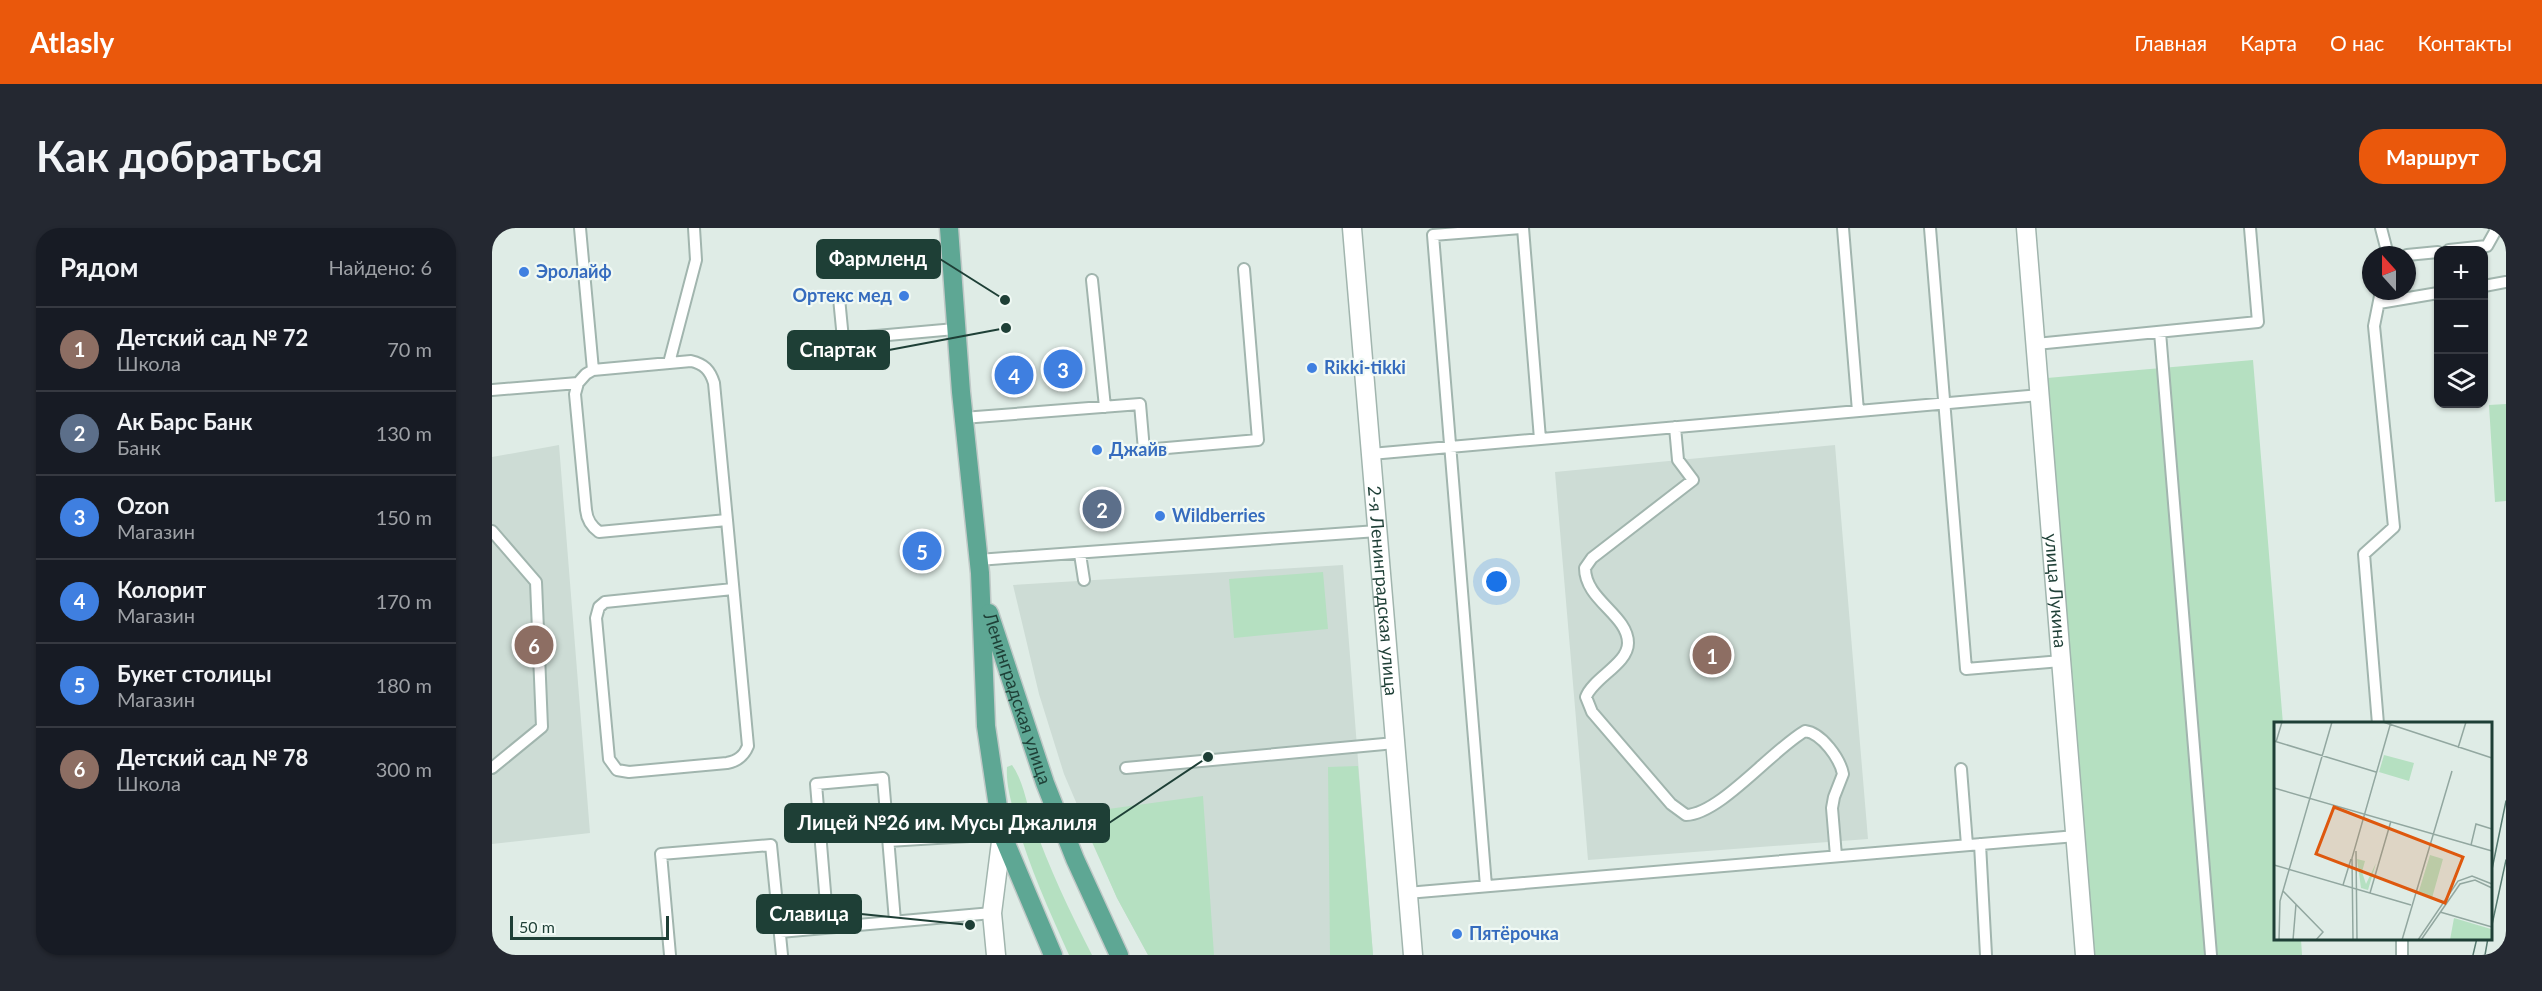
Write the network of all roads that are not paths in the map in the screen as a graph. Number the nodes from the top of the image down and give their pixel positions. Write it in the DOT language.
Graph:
graph roads {
  1 [pos="580,228"];
  2 [pos="694,228"];
  3 [pos="949,228"];
  4 [pos="1352,228"];
  5 [pos="1522,228"];
  6 [pos="1843,228"];
  7 [pos="1930,228"];
  8 [pos="2026,228"];
  9 [pos="2250,228"];
  10 [pos="2382,228"];
  11 [pos="2497,228"];
  12 [pos="2386,246"];
  13 [pos="2487,246"];
  14 [pos="2434,252"];
  15 [pos="2416,254"];
  16 [pos="1244,269"];
  17 [pos="1092,280"];
  18 [pos="2506,282"];
  19 [pos="2488,285"];
  20 [pos="2434,294"];
  21 [pos="839,298"];
  22 [pos="2380,300"];
  23 [pos="2379,303"];
  24 [pos="955,329"];
  25 [pos="2160,332"];
  26 [pos="2036,344"];
  27 [pos="669,363"];
  28 [pos="593,370"];
  29 [pos="578,383"];
  30 [pos="492,390"];
  31 [pos="2040,395"];
  32 [pos="1944,404"];
  33 [pos="1105,407"];
  34 [pos="1858,411"];
  35 [pos="963,418"];
  36 [pos="1675,427"];
  37 [pos="1540,439"];
  38 [pos="1450,447"];
  39 [pos="1371,454"];
  40 [pos="727,520"];
  41 [pos="492,531"];
  42 [pos="1377,531"];
  43 [pos="1080,554"];
  44 [pos="979,566"];
  45 [pos="1084,580"];
  46 [pos="733,589"];
  47 [pos="2061,661"];
  48 [pos="2378,722"];
  49 [pos="1395,742"];
  50 [pos="492,768"];
  51 [pos="1126,768"];
  52 [pos="1960,769"];
  53 [pos="1002,834"];
  54 [pos="2076,836"];
  55 [pos="888,841"];
  56 [pos="1980,844"];
  57 [pos="1966,845"];
  58 [pos="1836,856"];
  59 [pos="1486,886"];
  60 [pos="1407,892"];
  61 [pos="992,914"];
  62 [pos="895,921"];
  63 [pos="828,928"];
  64 [pos="780,932"];
  65 [pos="670,955"];
  66 [pos="782,955"];
  67 [pos="996,955"];
  68 [pos="1053,955"];
  69 [pos="1119,955"];
  70 [pos="1413,955"];
  71 [pos="1986,955"];
  72 [pos="2085,955"];
  73 [pos="2211,955"];
  1 -- 28 [label="lane"];
  2 -- 27 [label="lane"];
  3 -- 24 [label="main road, Ленинградская улица"];
  4 -- 39 [label="street, 2-я Ленинградская улица"];
  5 -- 37 [label="lane"];
  5 -- 38 [label="lane"];
  6 -- 34 [label="lane"];
  7 -- 32 [label="lane"];
  8 -- 26 [label="street, улица Лукина"];
  9 -- 25 [label="lane"];
  10 -- 12 [label="lane"];
  11 -- 13 [label="lane"];
  14 -- 15 [label="lane"];
  16 -- 33 [label="lane"];
  17 -- 33 [label="lane"];
  18 -- 19 [label="lane"];
  20 -- 23 [label="lane"];
  21 -- 24 [label="lane"];
  22 -- 23 [label="lane"];
  23 -- 48 [label="lane"];
  24 -- 35 [label="main road, Ленинградская улица"];
  25 -- 26 [label="lane"];
  25 -- 73 [label="lane"];
  26 -- 31 [label="street, улица Лукина"];
  27 -- 28 [label="lane"];
  27 -- 40 [label="lane"];
  28 -- 29 [label="lane"];
  29 -- 30 [label="lane"];
  29 -- 40 [label="lane"];
  31 -- 32 [label="lane"];
  31 -- 47 [label="street, улица Лукина"];
  32 -- 34 [label="lane"];
  32 -- 47 [label="lane"];
  33 -- 35 [label="lane"];
  34 -- 36 [label="lane"];
  35 -- 44 [label="main road, Ленинградская улица"];
  36 -- 37 [label="lane"];
  36 -- 58 [label="lane"];
  37 -- 38 [label="lane"];
  38 -- 39 [label="lane"];
  38 -- 59 [label="lane"];
  39 -- 42 [label="street, 2-я Ленинградская улица"];
  40 -- 46 [label="lane"];
  41 -- 50 [label="lane"];
  42 -- 43 [label="lane"];
  42 -- 49 [label="street, 2-я Ленинградская улица"];
  43 -- 44 [label="lane"];
  43 -- 45 [label="lane"];
  44 -- 53 [label="main road, Ленинградская улица"];
  44 -- 69 [label="main road, Ленинградская улица"];
  46 -- 46 [label="lane"];
  47 -- 54 [label="street, улица Лукина"];
  49 -- 51 [label="lane"];
  49 -- 60 [label="street, 2-я Ленинградская улица"];
  52 -- 57 [label="lane"];
  53 -- 55 [label="lane"];
  53 -- 61 [label="street, Ленинградская улица"];
  53 -- 68 [label="main road, Ленинградская улица"];
  54 -- 56 [label="lane"];
  54 -- 72 [label="street, улица Лукина"];
  55 -- 62 [label="lane"];
  55 -- 63 [label="lane"];
  56 -- 57 [label="lane"];
  56 -- 71 [label="lane"];
  57 -- 58 [label="lane"];
  58 -- 59 [label="lane"];
  59 -- 60 [label="lane"];
  60 -- 70 [label="street, 2-я Ленинградская улица"];
  61 -- 62 [label="lane"];
  61 -- 67 [label="street, Ленинградская улица"];
  62 -- 63 [label="lane"];
  63 -- 64 [label="lane"];
  64 -- 65 [label="lane"];
  64 -- 66 [label="lane"];
}
